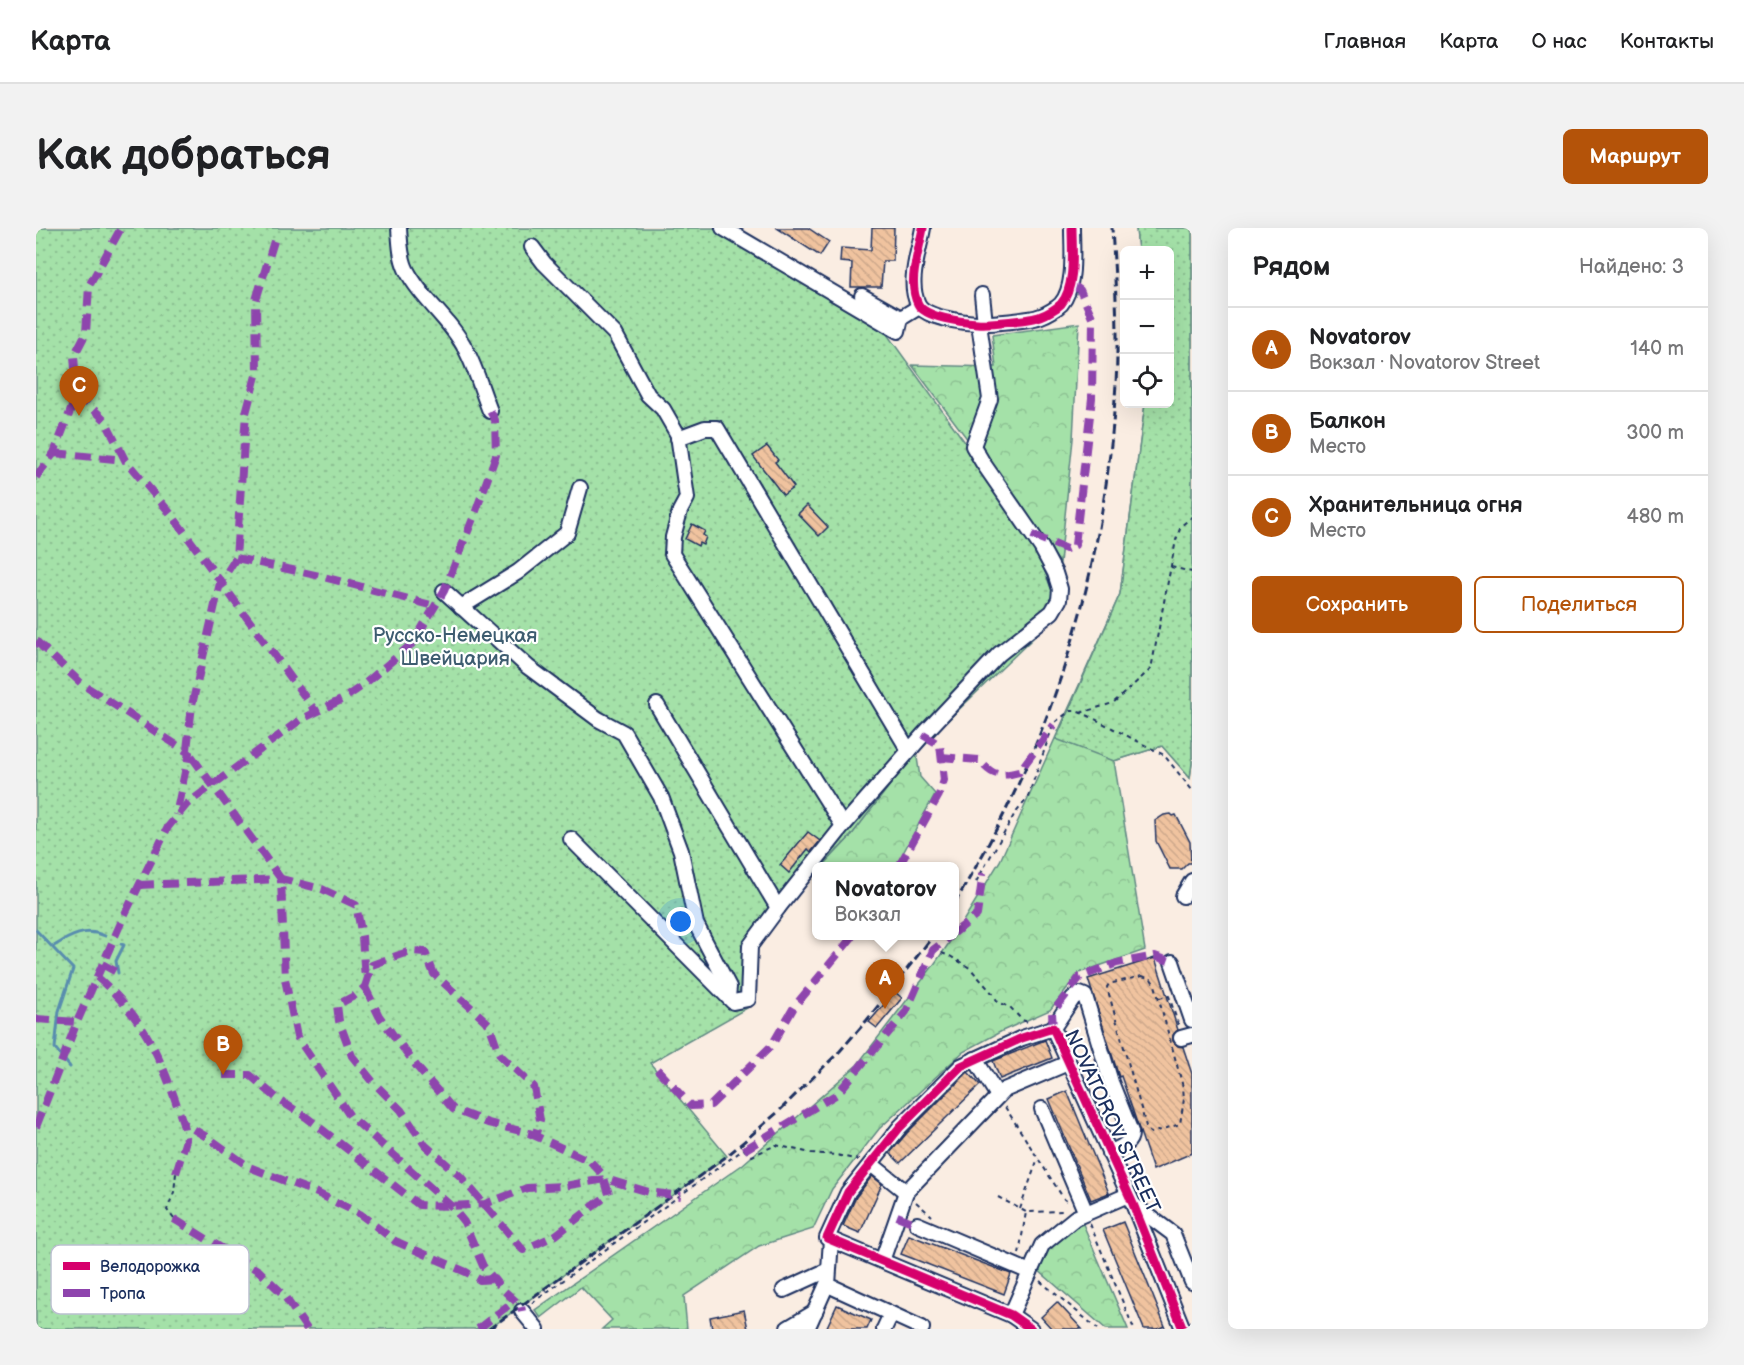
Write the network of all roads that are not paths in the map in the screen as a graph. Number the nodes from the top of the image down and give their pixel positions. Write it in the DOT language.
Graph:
graph roads {
  1 [pos="399,228"];
  2 [pos="723,228"];
  3 [pos="923,228"];
  4 [pos="1072,228"];
  5 [pos="532,247"];
  6 [pos="862,296"];
  7 [pos="982,296"];
  8 [pos="919,308"];
  9 [pos="902,318"];
  10 [pos="982,323"];
  11 [pos="490,411"];
  12 [pos="678,438"];
  13 [pos="580,488"];
  14 [pos="444,591"];
  15 [pos="461,607"];
  16 [pos="657,705"];
  17 [pos="909,751"];
  18 [pos="843,826"];
  19 [pos="571,839"];
  20 [pos="814,862"];
  21 [pos="812,865"];
  22 [pos="1192,881"];
  23 [pos="1183,896"];
  24 [pos="778,908"];
  25 [pos="1172,962"];
  26 [pos="728,997"];
  27 [pos="1192,1020"];
  28 [pos="1051,1029"];
  29 [pos="975,1059"];
  30 [pos="1068,1063"];
  31 [pos="998,1096"];
  32 [pos="1042,1108"];
  33 [pos="1109,1153"];
  34 [pos="871,1164"];
  35 [pos="906,1192"];
  36 [pos="1131,1200"];
  37 [pos="1081,1210"];
  38 [pos="916,1224"];
  39 [pos="831,1239"];
  40 [pos="882,1261"];
  41 [pos="1024,1269"];
  42 [pos="828,1270"];
  43 [pos="1192,1282"];
  44 [pos="827,1284"];
  45 [pos="784,1290"];
  46 [pos="522,1311"];
  47 [pos="815,1312"];
  48 [pos="891,1314"];
  49 [pos="1011,1315"];
  50 [pos="788,1328"];
  51 [pos="537,1329"];
  52 [pos="807,1329"];
  53 [pos="884,1329"];
  54 [pos="924,1329"];
  55 [pos="1031,1329"];
  56 [pos="1183,1329"];
  1 -- 11 [label="street"];
  2 -- 9 [label="street"];
  3 -- 8 [label="street"];
  4 -- 10 [label="street"];
  5 -- 12 [label="street"];
  6 -- 9 [label="street"];
  7 -- 10 [label="street"];
  8 -- 9 [label="street"];
  8 -- 10 [label="street"];
  10 -- 17 [label="street"];
  12 -- 17 [label="street"];
  12 -- 18 [label="street"];
  13 -- 15 [label="street"];
  14 -- 15 [label="street"];
  15 -- 26 [label="street"];
  16 -- 24 [label="street"];
  17 -- 18 [label="street"];
  18 -- 20 [label="street"];
  19 -- 26 [label="street"];
  21 -- 24 [label="street"];
  22 -- 23 [label="street"];
  24 -- 26 [label="street"];
  25 -- 27 [label="street"];
  28 -- 29 [label="street, NOVATOROV STREET"];
  28 -- 30 [label="street, NOVATOROV STREET"];
  28 -- 33 [label="street"];
  29 -- 31 [label="street"];
  29 -- 34 [label="street, NOVATOROV STREET"];
  30 -- 31 [label="street"];
  30 -- 33 [label="street, NOVATOROV STREET"];
  31 -- 35 [label="street"];
  32 -- 37 [label="street"];
  33 -- 36 [label="street, NOVATOROV STREET"];
  34 -- 35 [label="street"];
  34 -- 39 [label="street, NOVATOROV STREET"];
  35 -- 40 [label="street"];
  36 -- 37 [label="street"];
  36 -- 43 [label="street"];
  36 -- 56 [label="street, NOVATOROV STREET"];
  37 -- 41 [label="street"];
  38 -- 41 [label="street"];
  39 -- 40 [label="street"];
  39 -- 42 [label="street, NOVATOROV STREET"];
  40 -- 49 [label="street"];
  41 -- 49 [label="street"];
  42 -- 44 [label="street, NOVATOROV STREET"];
  42 -- 45 [label="street"];
  44 -- 47 [label="street, NOVATOROV STREET"];
  44 -- 48 [label="street"];
  46 -- 51 [label="street"];
  47 -- 50 [label="street"];
  47 -- 52 [label="street, NOVATOROV STREET"];
  48 -- 53 [label="street"];
  48 -- 54 [label="street"];
  49 -- 55 [label="street"];
}
